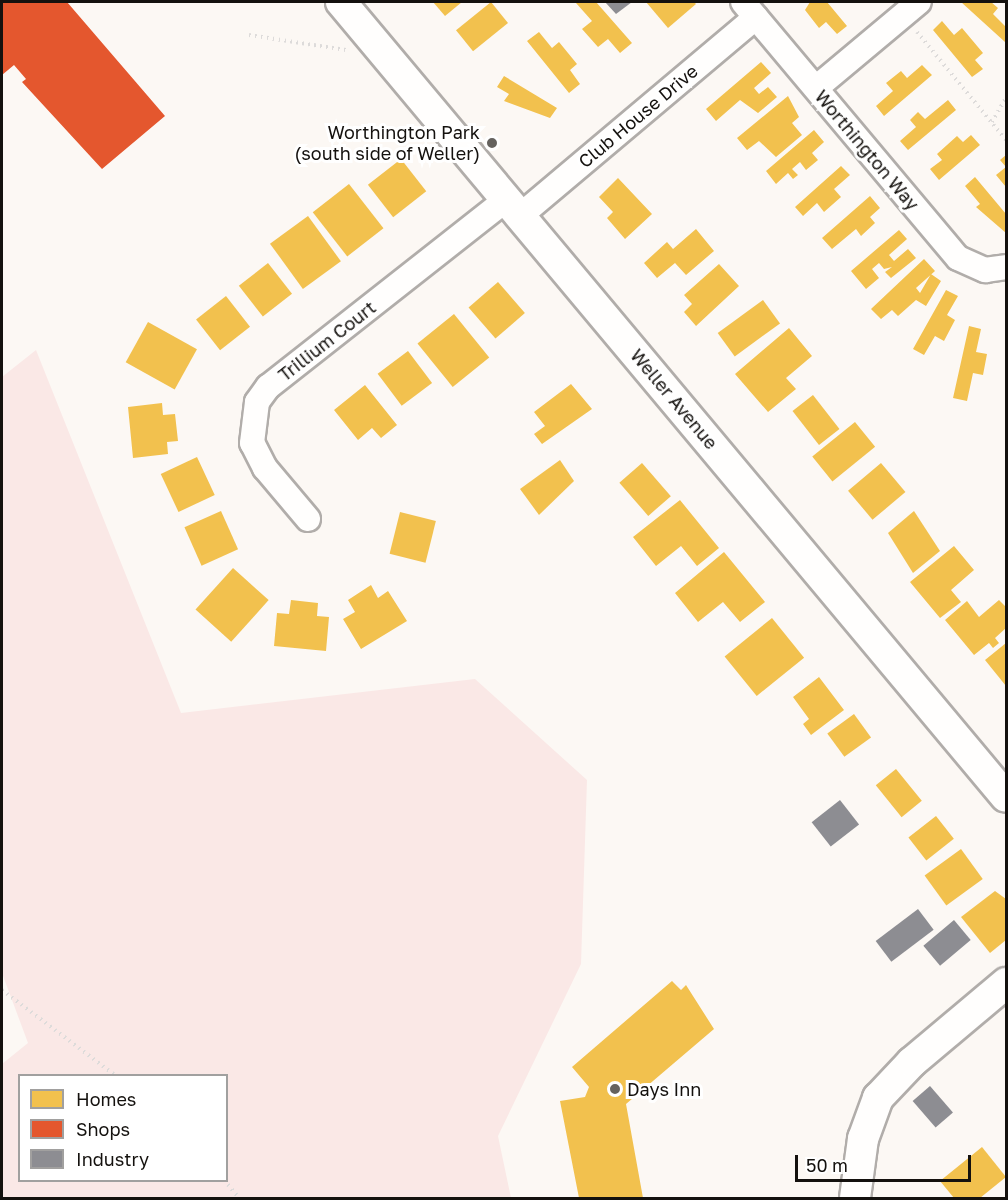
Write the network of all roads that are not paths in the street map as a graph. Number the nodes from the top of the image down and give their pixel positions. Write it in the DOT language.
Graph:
graph roads {
  1 [pos="341,2"];
  2 [pos="911,8"];
  3 [pos="749,9"];
  4 [pos="816,88"];
  5 [pos="514,207"];
  6 [pos="1006,267"];
  7 [pos="308,519"];
  8 [pos="1006,797"];
  9 [pos="1006,983"];
  10 [pos="855,1198"];
  1 -- 5 [label="street, Weller Avenue"];
  2 -- 4 [label="street"];
  3 -- 4 [label="street, Worthington Way"];
  3 -- 5 [label="street, Club House Drive"];
  4 -- 6 [label="street, Worthington Way"];
  5 -- 7 [label="street, Trillium Court"];
  5 -- 8 [label="street, Weller Avenue"];
  9 -- 10 [label="street"];
}
